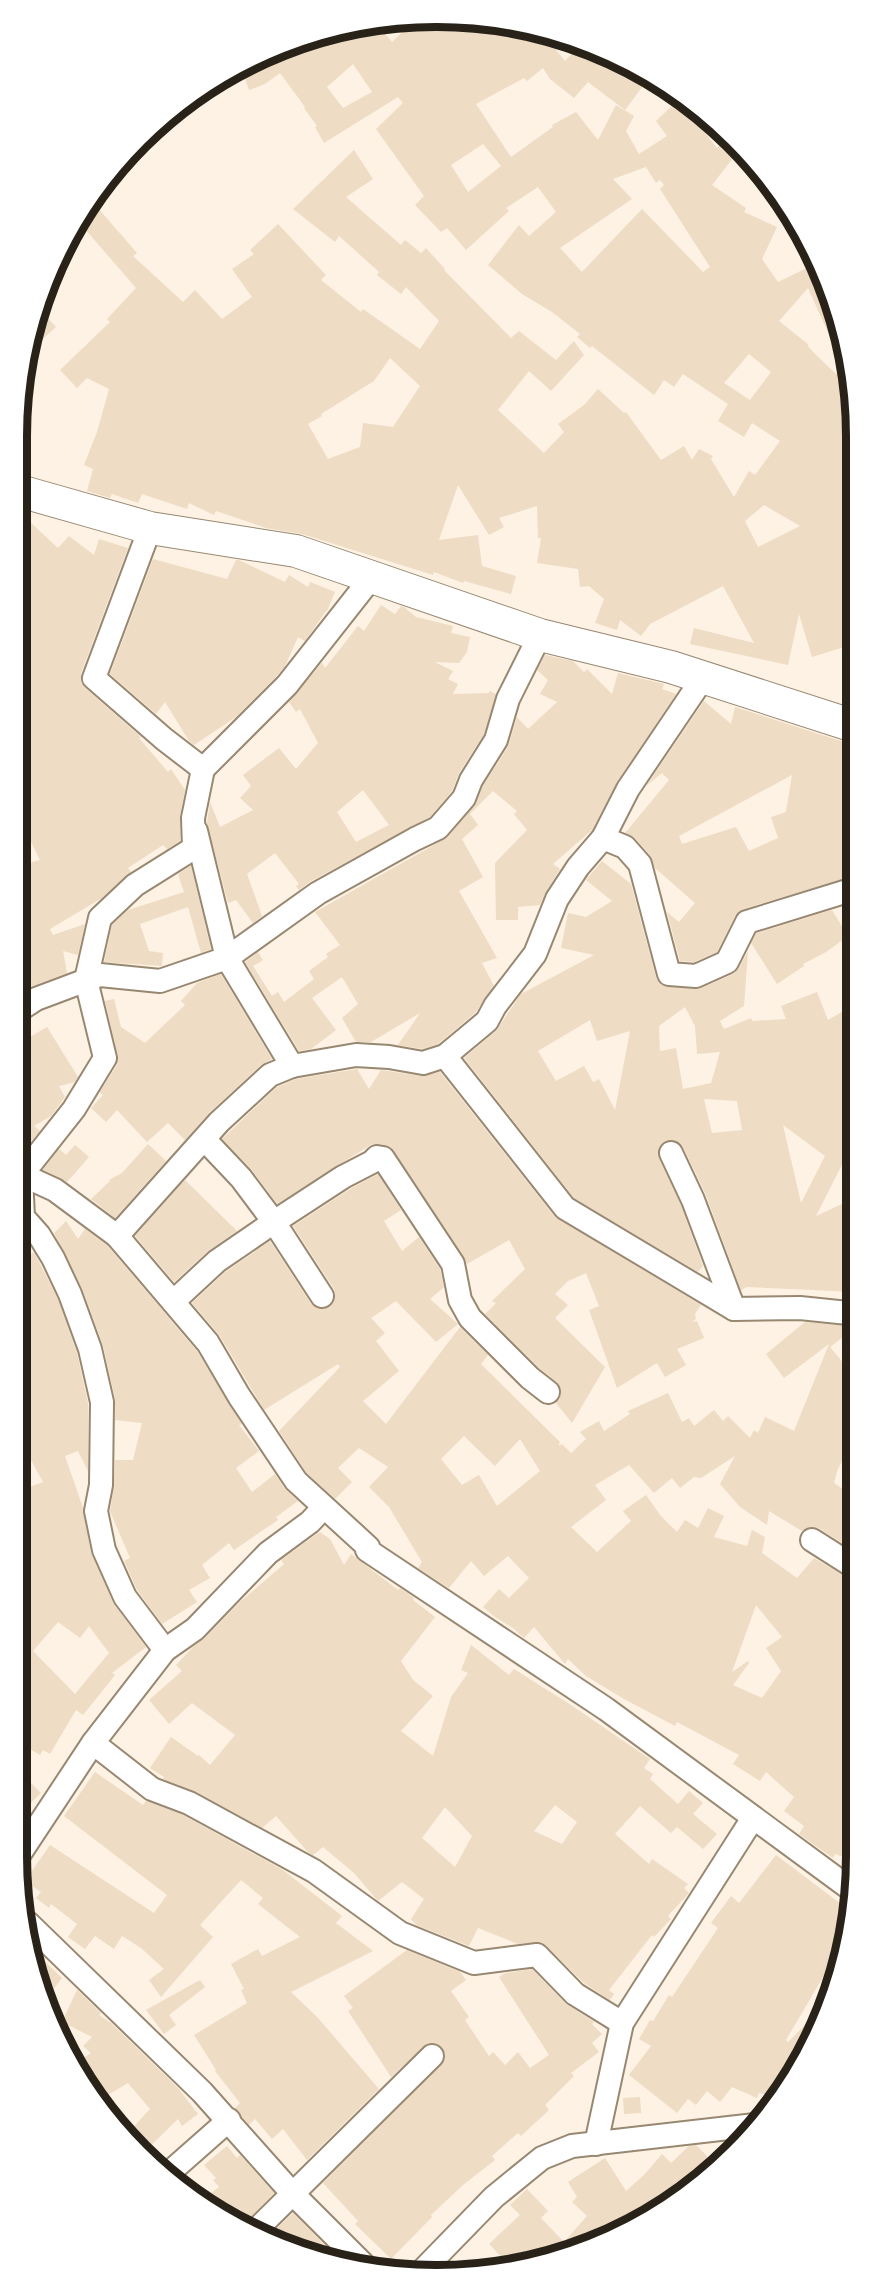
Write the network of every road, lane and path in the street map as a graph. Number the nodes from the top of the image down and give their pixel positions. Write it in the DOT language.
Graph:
graph roads {
  1 [pos="27,499"];
  2 [pos="150,528"];
  3 [pos="372,577"];
  4 [pos="540,635"];
  5 [pos="703,678"];
  6 [pos="846,718"];
  7 [pos="203,769"];
  8 [pos="193,818"];
  9 [pos="603,838"];
  10 [pos="846,891"];
  11 [pos="227,958"];
  12 [pos="86,980"];
  13 [pos="27,1005"];
  14 [pos="445,1056"];
  15 [pos="292,1066"];
  16 [pos="205,1140"];
  17 [pos="671,1154"];
  18 [pos="27,1165"];
  19 [pos="27,1178"];
  20 [pos="274,1222"];
  21 [pos="27,1227"];
  22 [pos="117,1236"];
  23 [pos="322,1296"];
  24 [pos="174,1301"];
  25 [pos="734,1309"];
  26 [pos="846,1313"];
  27 [pos="548,1392"];
  28 [pos="323,1508"];
  29 [pos="812,1540"];
  30 [pos="846,1562"];
  31 [pos="165,1650"];
  32 [pos="93,1743"];
  33 [pos="753,1818"];
  34 [pos="27,1843"];
  35 [pos="845,1885"];
  36 [pos="34,1929"];
  37 [pos="622,2023"];
  38 [pos="432,2056"];
  39 [pos="230,2120"];
  40 [pos="744,2126"];
  41 [pos="596,2144"];
  42 [pos="173,2169"];
  43 [pos="292,2193"];
  44 [pos="260,2225"];
  45 [pos="356,2257"];
  46 [pos="428,2265"];
  1 -- 2 [label="street"];
  2 -- 3 [label="street"];
  2 -- 7 [label="street"];
  3 -- 4 [label="street"];
  3 -- 7 [label="street"];
  4 -- 5 [label="street"];
  4 -- 11 [label="street"];
  5 -- 6 [label="street"];
  5 -- 9 [label="street"];
  7 -- 8 [label="street"];
  8 -- 11 [label="street"];
  8 -- 12 [label="street"];
  9 -- 10 [label="street"];
  9 -- 14 [label="street"];
  11 -- 12 [label="street"];
  11 -- 15 [label="street"];
  12 -- 13 [label="street"];
  12 -- 18 [label="street"];
  14 -- 15 [label="street"];
  14 -- 25 [label="street"];
  15 -- 16 [label="street"];
  16 -- 20 [label="street"];
  16 -- 22 [label="street"];
  17 -- 25 [label="street"];
  19 -- 22 [label="street"];
  20 -- 23 [label="street"];
  20 -- 24 [label="street"];
  20 -- 27 [label="street"];
  21 -- 31 [label="street"];
  22 -- 24 [label="street"];
  24 -- 28 [label="street"];
  25 -- 26 [label="street"];
  28 -- 31 [label="street"];
  28 -- 33 [label="street"];
  29 -- 30 [label="street"];
  31 -- 32 [label="street"];
  32 -- 34 [label="street"];
  32 -- 37 [label="street"];
  33 -- 35 [label="street"];
  33 -- 37 [label="street"];
  36 -- 39 [label="street"];
  37 -- 41 [label="street"];
  38 -- 43 [label="street"];
  39 -- 42 [label="street"];
  39 -- 43 [label="street"];
  40 -- 41 [label="street"];
  41 -- 46 [label="street"];
  43 -- 44 [label="street"];
  43 -- 45 [label="street"];
}
